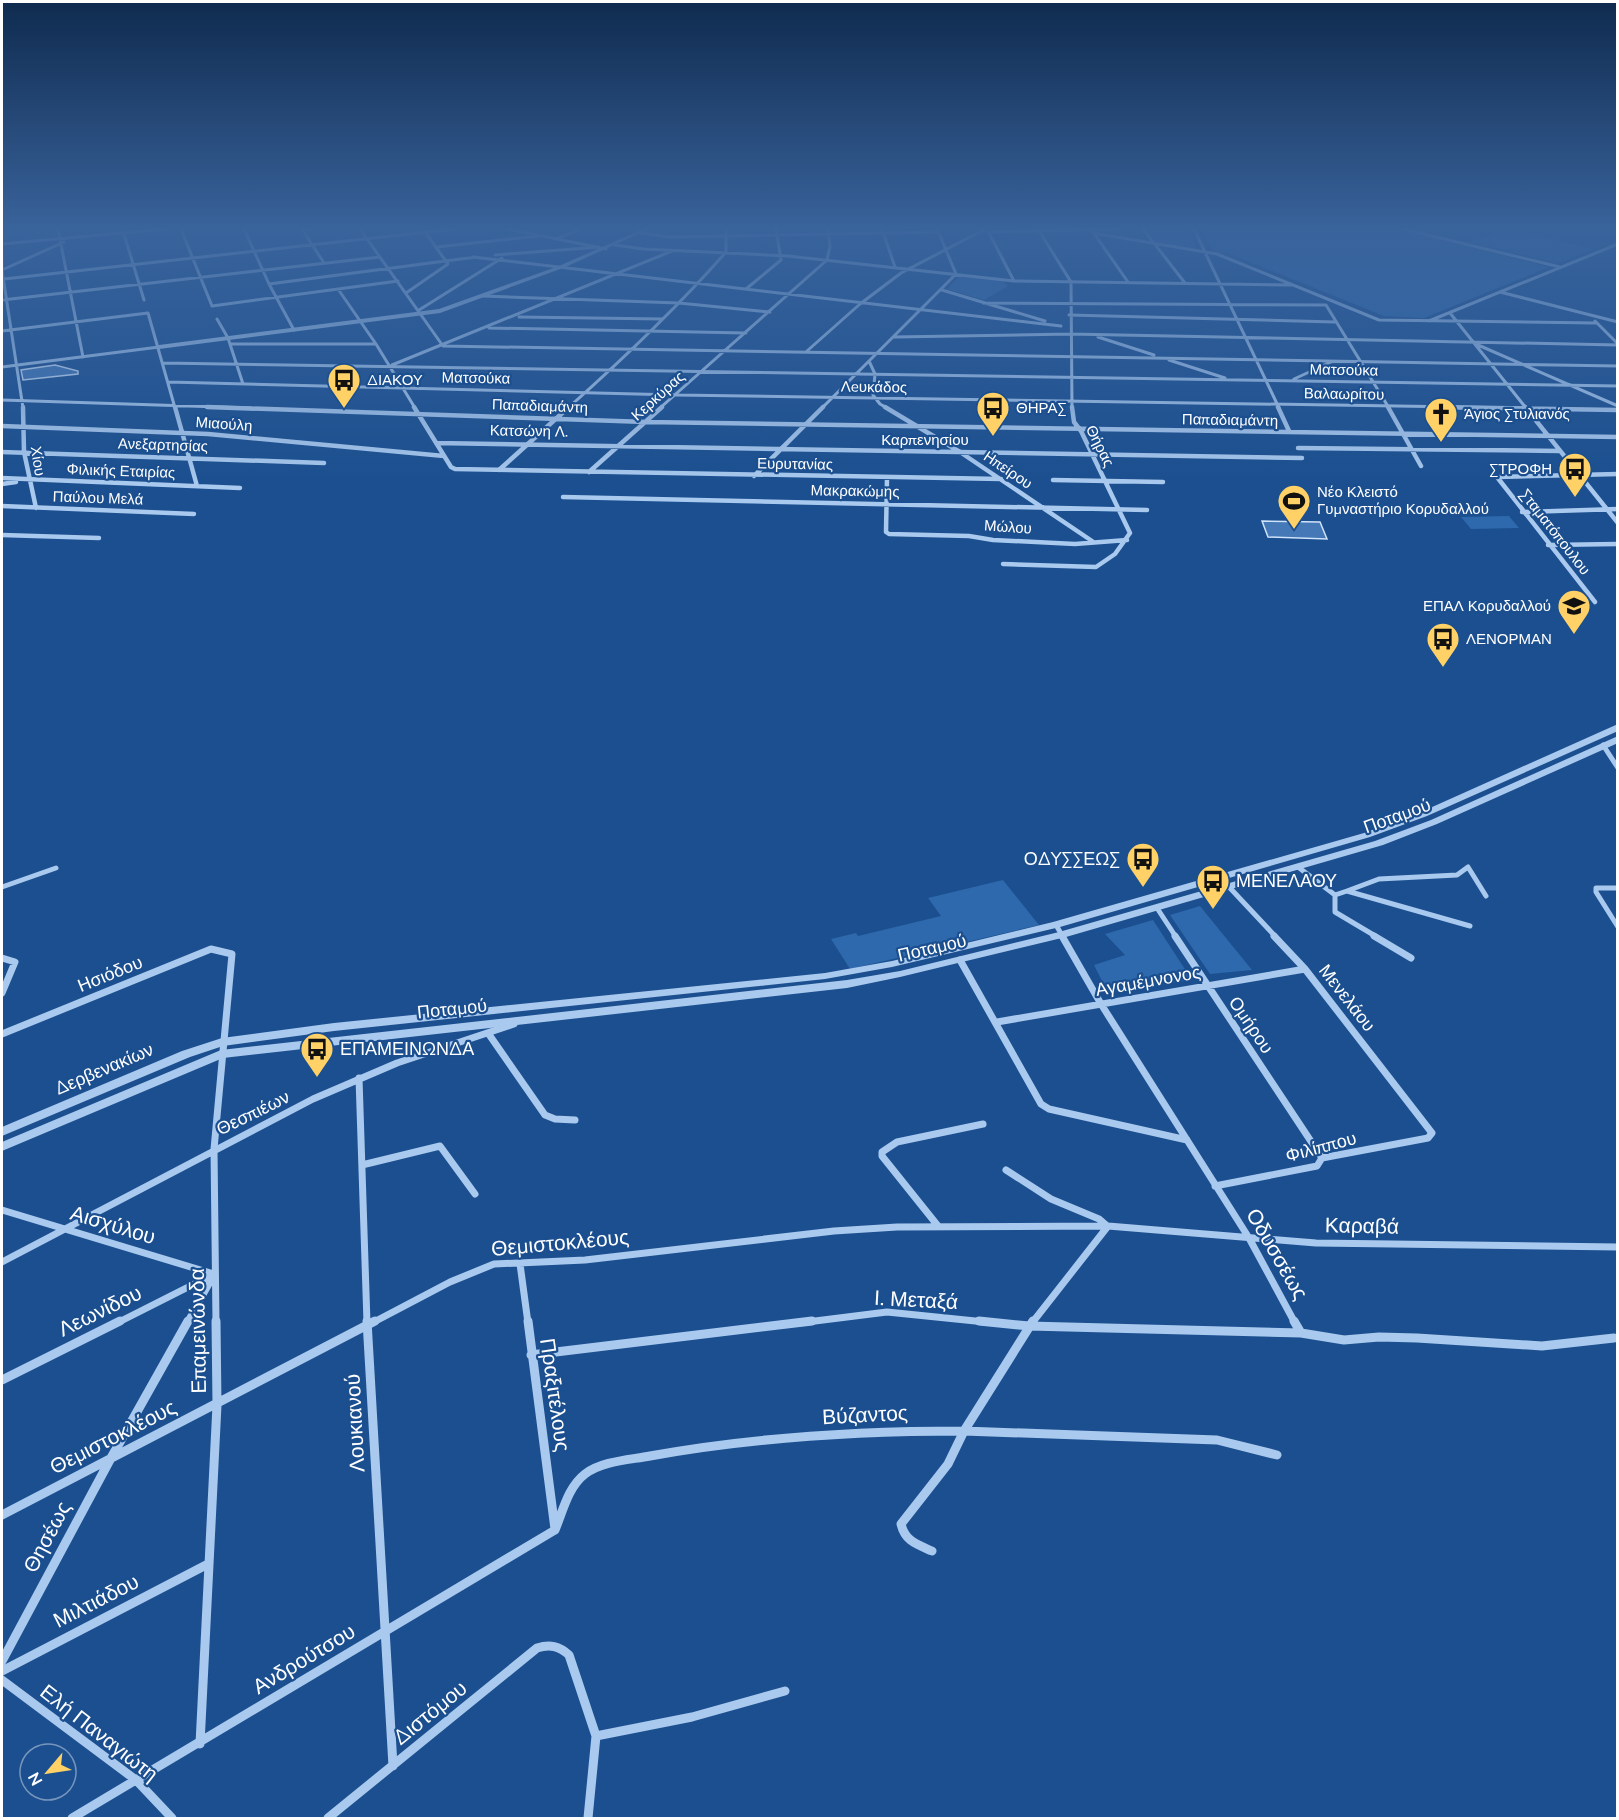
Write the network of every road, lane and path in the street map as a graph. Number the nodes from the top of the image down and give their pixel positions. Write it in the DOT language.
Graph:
graph roads {
  1 [pos="7,314"];
  2 [pos="75,314"];
  3 [pos="141,314"];
  4 [pos="148,314"];
  5 [pos="285,314"];
  6 [pos="355,314"];
  7 [pos="408,314"];
  8 [pos="421,314"];
  9 [pos="520,314"];
  10 [pos="668,314"];
  11 [pos="768,314"];
  12 [pos="848,314"];
  13 [pos="918,314"];
  14 [pos="956,314"];
  15 [pos="1020,314"];
  16 [pos="1236,314"];
  17 [pos="1331,314"];
  18 [pos="1363,314"];
  19 [pos="1448,314"];
  20 [pos="1451,314"];
  21 [pos="1588,314"];
  22 [pos="1069,315"];
  23 [pos="515,316"];
  24 [pos="217,319"];
  25 [pos="663,319"];
  26 [pos="1239,320"];
  27 [pos="1335,321"];
  28 [pos="77,322"];
  29 [pos="360,322"];
  30 [pos="1427,322"];
  31 [pos="1459,322"];
  32 [pos="1617,322"];
  33 [pos="1596,323"];
  34 [pos="1061,326"];
  35 [pos="486,328"];
  36 [pos="1070,328"];
  37 [pos="11,330"];
  38 [pos="294,330"];
  39 [pos="2,331"];
  40 [pos="653,331"];
  41 [pos="746,333"];
  42 [pos="1070,334"];
  43 [pos="1090,334"];
  44 [pos="894,337"];
  45 [pos="1247,339"];
  46 [pos="1346,340"];
  47 [pos="229,341"];
  48 [pos="1475,343"];
  49 [pos="376,344"];
  50 [pos="1617,344"];
  51 [pos="443,346"];
  52 [pos="159,347"];
  53 [pos="632,349"];
  54 [pos="727,350"];
  55 [pos="806,351"];
  56 [pos="878,352"];
  57 [pos="1070,356"];
  58 [pos="83,357"];
  59 [pos="1161,358"];
  60 [pos="1256,360"];
  61 [pos="869,361"];
  62 [pos="1335,361"];
  63 [pos="1361,361"];
  64 [pos="163,363"];
  65 [pos="237,364"];
  66 [pos="1492,364"];
  67 [pos="1521,364"];
  68 [pos="16,365"];
  69 [pos="389,366"];
  70 [pos="1617,366"];
  71 [pos="2,367"];
  72 [pos="610,370"];
  73 [pos="704,371"];
  74 [pos="856,373"];
  75 [pos="875,374"];
  76 [pos="1070,377"];
  77 [pos="1232,380"];
  78 [pos="1266,381"];
  79 [pos="1291,381"];
  80 [pos="168,382"];
  81 [pos="1375,382"];
  82 [pos="243,384"];
  83 [pos="1508,385"];
  84 [pos="1569,385"];
  85 [pos="1617,386"];
  86 [pos="403,389"];
  87 [pos="586,392"];
  88 [pos="676,395"];
  89 [pos="832,398"];
  90 [pos="874,399"];
  91 [pos="2,400"];
  92 [pos="23,400"];
  93 [pos="1071,402"];
  94 [pos="1279,405"];
  95 [pos="175,406"];
  96 [pos="1389,407"];
  97 [pos="1617,408"];
  98 [pos="1527,409"];
  99 [pos="418,414"];
  100 [pos="555,419"];
  101 [pos="646,422"];
  102 [pos="808,423"];
  103 [pos="2,426"];
  104 [pos="22,426"];
  105 [pos="917,426"];
  106 [pos="1079,428"];
  107 [pos="1289,430"];
  108 [pos="184,433"];
  109 [pos="1382,433"];
  110 [pos="1404,433"];
  111 [pos="1548,436"];
  112 [pos="1617,437"];
  113 [pos="436,443"];
  114 [pos="529,443"];
  115 [pos="621,446"];
  116 [pos="1298,448"];
  117 [pos="1413,449"];
  118 [pos="781,451"];
  119 [pos="1560,451"];
  120 [pos="2,452"];
  121 [pos="24,452"];
  122 [pos="960,452"];
  123 [pos="1091,454"];
  124 [pos="444,456"];
  125 [pos="191,458"];
  126 [pos="1302,458"];
  127 [pos="324,463"];
  128 [pos="1421,466"];
  129 [pos="499,470"];
  130 [pos="588,473"];
  131 [pos="1617,474"];
  132 [pos="754,476"];
  133 [pos="1580,476"];
  134 [pos="2,478"];
  135 [pos="887,478"];
  136 [pos="1001,479"];
  137 [pos="28,480"];
  138 [pos="1053,480"];
  139 [pos="1104,481"];
  140 [pos="1163,482"];
  141 [pos="2,484"];
  142 [pos="197,486"];
  143 [pos="240,488"];
  144 [pos="563,497"];
  145 [pos="888,503"];
  146 [pos="2,506"];
  147 [pos="36,508"];
  148 [pos="1043,508"];
  149 [pos="1117,509"];
  150 [pos="1617,509"];
  151 [pos="1147,510"];
  152 [pos="1606,510"];
  153 [pos="1522,512"];
  154 [pos="194,514"];
  155 [pos="1617,524"];
  156 [pos="2,535"];
  157 [pos="99,538"];
  158 [pos="1127,540"];
  159 [pos="1092,541"];
  160 [pos="1617,544"];
  161 [pos="1548,545"];
  162 [pos="1003,564"];
  163 [pos="1595,602"];
  164 [pos="1617,727"];
  165 [pos="1617,739"];
  166 [pos="1603,745"];
  167 [pos="1617,768"];
  168 [pos="1298,867"];
  169 [pos="56,868"];
  170 [pos="2,888"];
  171 [pos="1230,888"];
  172 [pos="1617,888"];
  173 [pos="1347,891"];
  174 [pos="1335,896"];
  175 [pos="1486,896"];
  176 [pos="1156,908"];
  177 [pos="1470,926"];
  178 [pos="1617,927"];
  179 [pos="1059,930"];
  180 [pos="232,954"];
  181 [pos="2,958"];
  182 [pos="1411,958"];
  183 [pos="960,960"];
  184 [pos="1305,969"];
  185 [pos="1207,986"];
  186 [pos="2,991"];
  187 [pos="1101,1004"];
  188 [pos="530,1019"];
  189 [pos="997,1022"];
  190 [pos="488,1033"];
  191 [pos="2,1034"];
  192 [pos="222,1048"];
  193 [pos="359,1078"];
  194 [pos="575,1120"];
  195 [pos="983,1124"];
  196 [pos="2,1132"];
  197 [pos="1432,1133"];
  198 [pos="1187,1140"];
  199 [pos="2,1147"];
  200 [pos="214,1149"];
  201 [pos="1322,1158"];
  202 [pos="362,1165"];
  203 [pos="1006,1170"];
  204 [pos="1215,1186"];
  205 [pos="475,1194"];
  206 [pos="2,1210"];
  207 [pos="938,1226"];
  208 [pos="1108,1226"];
  209 [pos="68,1230"];
  210 [pos="1249,1238"];
  211 [pos="1617,1247"];
  212 [pos="2,1262"];
  213 [pos="520,1264"];
  214 [pos="215,1274"];
  215 [pos="367,1325"];
  216 [pos="1029,1326"];
  217 [pos="1301,1333"];
  218 [pos="1614,1338"];
  219 [pos="531,1355"];
  220 [pos="2,1380"];
  221 [pos="217,1405"];
  222 [pos="964,1431"];
  223 [pos="1276,1455"];
  224 [pos="111,1458"];
  225 [pos="2,1515"];
  226 [pos="555,1530"];
  227 [pos="932,1551"];
  228 [pos="208,1564"];
  229 [pos="384,1631"];
  230 [pos="2,1660"];
  231 [pos="2,1671"];
  232 [pos="2,1680"];
  233 [pos="784,1691"];
  234 [pos="596,1736"];
  235 [pos="200,1743"];
  236 [pos="393,1766"];
  237 [pos="136,1780"];
  238 [pos="72,1818"];
  239 [pos="171,1818"];
  240 [pos="328,1818"];
  241 [pos="588,1818"];
  1 -- 37 [label="street, Χίου"];
  2 -- 28 [label="street"];
  3 -- 28 [label="street"];
  4 -- 52 [label="street"];
  5 -- 38 [label="street"];
  6 -- 29 [label="street"];
  7 -- 29 [label="street"];
  8 -- 51 [label="street"];
  9 -- 23 [label="street"];
  10 -- 25 [label="street"];
  11 -- 41 [label="street, Κερκύρας"];
  12 -- 55 [label="street"];
  13 -- 44 [label="street"];
  14 -- 34 [label="street"];
  15 -- 34 [label="street"];
  16 -- 26 [label="street"];
  17 -- 27 [label="street"];
  18 -- 30 [label="street"];
  19 -- 30 [label="street"];
  20 -- 31 [label="street"];
  21 -- 32 [label="street"];
  21 -- 33 [label="street"];
  22 -- 26 [label="street"];
  22 -- 36 [label="street, Θήρας"];
  23 -- 25 [label="street"];
  23 -- 35 [label="street"];
  24 -- 47 [label="street"];
  25 -- 40 [label="street"];
  26 -- 27 [label="street"];
  26 -- 45 [label="street"];
  27 -- 46 [label="street"];
  28 -- 37 [label="street"];
  28 -- 58 [label="street"];
  29 -- 38 [label="street"];
  29 -- 49 [label="street"];
  30 -- 31 [label="street"];
  31 -- 33 [label="street"];
  31 -- 48 [label="street"];
  33 -- 50 [label="street"];
  34 -- 36 [label="street"];
  35 -- 40 [label="street"];
  35 -- 51 [label="street"];
  36 -- 42 [label="street, Θήρας"];
  36 -- 43 [label="street"];
  37 -- 39 [label="street"];
  37 -- 68 [label="street, Χίου"];
  38 -- 47 [label="street"];
  40 -- 41 [label="street"];
  40 -- 53 [label="street"];
  41 -- 54 [label="street, Κερκύρας"];
  42 -- 43 [label="street"];
  42 -- 44 [label="street"];
  42 -- 57 [label="street, Θήρας"];
  43 -- 45 [label="street"];
  43 -- 59 [label="street"];
  44 -- 56 [label="street"];
  45 -- 46 [label="street"];
  45 -- 60 [label="street"];
  46 -- 48 [label="street"];
  46 -- 63 [label="street"];
  47 -- 49 [label="street"];
  47 -- 52 [label="street"];
  47 -- 65 [label="street"];
  48 -- 50 [label="street"];
  48 -- 66 [label="street"];
  48 -- 67 [label="street"];
  49 -- 69 [label="street"];
  51 -- 53 [label="street"];
  51 -- 69 [label="street"];
  52 -- 58 [label="street"];
  52 -- 64 [label="street"];
  53 -- 54 [label="street"];
  53 -- 72 [label="street"];
  54 -- 55 [label="street"];
  54 -- 73 [label="street, Κερκύρας"];
  55 -- 56 [label="street"];
  56 -- 57 [label="street"];
  56 -- 61 [label="street"];
  57 -- 59 [label="street"];
  57 -- 76 [label="street, Θήρας"];
  58 -- 68 [label="street"];
  59 -- 60 [label="street"];
  59 -- 77 [label="street"];
  60 -- 62 [label="street"];
  60 -- 78 [label="street"];
  61 -- 74 [label="street"];
  61 -- 75 [label="street"];
  62 -- 63 [label="street"];
  62 -- 79 [label="street"];
  63 -- 66 [label="street"];
  63 -- 81 [label="street"];
  64 -- 65 [label="street, Ματσούκα"];
  64 -- 80 [label="street"];
  65 -- 69 [label="street, Ματσούκα"];
  65 -- 82 [label="street"];
  66 -- 67 [label="street"];
  66 -- 83 [label="street"];
  67 -- 70 [label="street"];
  67 -- 84 [label="street"];
  68 -- 71 [label="street"];
  68 -- 92 [label="street, Χίου"];
  69 -- 72 [label="street, Ματσούκα"];
  69 -- 86 [label="street"];
  72 -- 73 [label="street, Ματσούκα"];
  72 -- 87 [label="street"];
  73 -- 74 [label="street, Ματσούκα"];
  73 -- 88 [label="street, Κερκύρας"];
  74 -- 75 [label="street, Ματσούκα"];
  74 -- 89 [label="street"];
  75 -- 76 [label="street, Ματσούκα"];
  75 -- 90 [label="street"];
  76 -- 77 [label="street, Ματσούκα"];
  76 -- 93 [label="street, Θήρας"];
  77 -- 78 [label="street, Ματσούκα"];
  78 -- 79 [label="street, Ματσούκα"];
  78 -- 94 [label="street"];
  79 -- 81 [label="street, Ματσούκα"];
  80 -- 82 [label="street, Ματσούκα"];
  80 -- 95 [label="street"];
  81 -- 83 [label="street, Ματσούκα"];
  81 -- 96 [label="street"];
  82 -- 86 [label="street, Ματσούκα"];
  83 -- 84 [label="street, Ματσούκα"];
  83 -- 98 [label="street"];
  84 -- 85 [label="street, Ματσούκα"];
  84 -- 97 [label="street"];
  86 -- 87 [label="street, Ματσούκα"];
  86 -- 99 [label="street"];
  87 -- 88 [label="street, Ματσούκα"];
  87 -- 100 [label="street"];
  88 -- 89 [label="street, Λeυκάδος"];
  88 -- 101 [label="street, Κερκύρας"];
  89 -- 90 [label="street, Λeυκάδος"];
  89 -- 102 [label="street"];
  90 -- 93 [label="street, Λeυκάδος"];
  90 -- 105 [label="street, Ηπείρου"];
  91 -- 92 [label="street, Παπαδιαμάντη"];
  92 -- 95 [label="street, Παπαδιαμάντη"];
  92 -- 104 [label="street, Χίου"];
  93 -- 94 [label="street, Βαλαωρίτου"];
  93 -- 106 [label="street, Θήρας"];
  94 -- 96 [label="street, Βαλαωρίτου"];
  94 -- 107 [label="street"];
  95 -- 99 [label="street, Παπαδιαμάντη"];
  95 -- 108 [label="street"];
  96 -- 98 [label="street, Βαλαωρίτου"];
  96 -- 110 [label="street"];
  97 -- 98 [label="street, Βαλαωρίτου"];
  98 -- 111 [label="street"];
  99 -- 100 [label="street, Παπαδιαμάντη"];
  99 -- 113 [label="street"];
  100 -- 101 [label="street, Παπαδιαμάντη"];
  100 -- 114 [label="street"];
  101 -- 102 [label="street, Παπαδιαμάντη"];
  101 -- 115 [label="street, Κερκύρας"];
  102 -- 105 [label="street, Παπαδιαμάντη"];
  102 -- 118 [label="street"];
  103 -- 104 [label="street, Μιαούλη"];
  104 -- 108 [label="street, Μιαούλη"];
  104 -- 121 [label="street, Χίου"];
  105 -- 106 [label="street, Παπαδιαμάντη"];
  105 -- 122 [label="street, Ηπείρου"];
  106 -- 107 [label="street, Παπαδιαμάντη"];
  106 -- 109 [label="street, Παπαδιαμάντη"];
  106 -- 123 [label="street, Θήρας"];
  107 -- 109 [label="street, Παπαδιαμάντη"];
  108 -- 124 [label="street, Μιαούλη"];
  108 -- 125 [label="street"];
  109 -- 110 [label="street, Παπαδιαμάντη"];
  110 -- 111 [label="street, Παπαδιαμάντη"];
  110 -- 117 [label="street"];
  111 -- 112 [label="street, Παπαδιαμάντη"];
  111 -- 119 [label="street"];
  113 -- 114 [label="street, Κατσώνη Λ."];
  113 -- 124 [label="street"];
  114 -- 115 [label="street, Κατσώνη Λ."];
  114 -- 129 [label="street"];
  115 -- 118 [label="street, Καρπενησίου"];
  115 -- 130 [label="street, Κερκύρας"];
  116 -- 117 [label="street"];
  117 -- 119 [label="street"];
  117 -- 128 [label="street"];
  118 -- 122 [label="street, Καρπενησίου"];
  118 -- 132 [label="street"];
  119 -- 133 [label="street"];
  120 -- 121 [label="street, Ανεξαρτησίας"];
  121 -- 125 [label="street, Ανεξαρτησίας"];
  121 -- 137 [label="street, Χίου"];
  122 -- 123 [label="street, Καρπενησίου"];
  122 -- 136 [label="street, Ηπείρου"];
  123 -- 126 [label="street, Καρπενησίου"];
  123 -- 139 [label="street, Θήρας"];
  124 -- 129 [label="street"];
  125 -- 127 [label="street, Ανεξαρτησίας"];
  125 -- 142 [label="street"];
  129 -- 130 [label="street"];
  130 -- 132 [label="street, Ευρυτανίας"];
  131 -- 133 [label="street"];
  132 -- 135 [label="street, Ευρυτανίας"];
  133 -- 152 [label="street"];
  133 -- 153 [label="street, Σταματόπουλου"];
  134 -- 137 [label="street, Φιλικής Εταιρίας"];
  135 -- 136 [label="street, Ευρυτανίας"];
  135 -- 145 [label="street"];
  136 -- 148 [label="street, Ηπείρου"];
  137 -- 141 [label="street"];
  137 -- 142 [label="street, Φιλικής Εταιρίας"];
  137 -- 147 [label="street, Χίου"];
  138 -- 139 [label="street"];
  139 -- 140 [label="street"];
  139 -- 149 [label="street, Θήρας"];
  142 -- 143 [label="street, Φιλικής Εταιρίας"];
  144 -- 145 [label="street, Μακρακώμης"];
  145 -- 148 [label="street, Μακρακώμης"];
  145 -- 159 [label="street, Μώλου"];
  146 -- 147 [label="street, Παύλου Μελά"];
  147 -- 154 [label="street, Παύλου Μελά"];
  148 -- 149 [label="street, Μακρακώμης"];
  148 -- 159 [label="street, Ηπείρου"];
  149 -- 151 [label="street, Μακρακώμης"];
  149 -- 158 [label="street, Θήρας"];
  150 -- 152 [label="street"];
  152 -- 153 [label="street"];
  152 -- 155 [label="street"];
  153 -- 161 [label="street, Σταματόπουλου"];
  156 -- 157 [label="street"];
  158 -- 159 [label="street, Μώλου"];
  158 -- 162 [label="street"];
  160 -- 161 [label="street"];
  161 -- 163 [label="street, Σταματόπουλου"];
  164 -- 179 [label="street, Ποταμού"];
  165 -- 166 [label="street, Ποταμού"];
  166 -- 167 [label="street"];
  166 -- 168 [label="street, Ποταμού"];
  168 -- 171 [label="street, Ποταμού"];
  168 -- 174 [label="street"];
  169 -- 170 [label="street"];
  171 -- 176 [label="street, Ποταμού"];
  171 -- 184 [label="street, Μενελάου"];
  172 -- 178 [label="street"];
  173 -- 174 [label="street"];
  173 -- 175 [label="street"];
  173 -- 177 [label="street"];
  174 -- 182 [label="street"];
  176 -- 179 [label="street, Ποταμού"];
  176 -- 185 [label="street, Ομήρου"];
  179 -- 183 [label="street, Ποταμού"];
  179 -- 187 [label="street, Οδυσσέως"];
  179 -- 192 [label="street, Ποταμού"];
  180 -- 191 [label="street, Ησιόδου"];
  180 -- 192 [label="street, Επαμεινώνδα"];
  181 -- 186 [label="street"];
  183 -- 188 [label="street, Ποταμού"];
  183 -- 189 [label="street"];
  184 -- 185 [label="street, Αγαμέμνονος"];
  184 -- 197 [label="street, Μενελάου"];
  185 -- 187 [label="street, Αγαμέμνονος"];
  185 -- 201 [label="street, Ομήρου"];
  187 -- 189 [label="street, Αγαμέμνονος"];
  187 -- 198 [label="street, Οδυσσέως"];
  188 -- 190 [label="street, Θεσπιέων"];
  188 -- 192 [label="street, Ποταμού"];
  189 -- 198 [label="street"];
  190 -- 193 [label="street, Θεσπιέων"];
  190 -- 194 [label="street"];
  192 -- 196 [label="street, Δερβενακίων"];
  192 -- 199 [label="street, Δερβενακίων"];
  192 -- 200 [label="street, Επαμεινώνδα"];
  193 -- 200 [label="street, Θεσπιέων"];
  193 -- 202 [label="street, Λουκιανού"];
  195 -- 207 [label="street"];
  197 -- 201 [label="street, Φιλίππου"];
  198 -- 204 [label="street, Οδυσσέως"];
  200 -- 209 [label="street, Θεσπιέων"];
  200 -- 214 [label="street, Επαμεινώνδα"];
  201 -- 204 [label="street, Φιλίππου"];
  202 -- 205 [label="street"];
  202 -- 215 [label="street, Λουκιανού"];
  203 -- 208 [label="street"];
  204 -- 210 [label="street, Οδυσσέως"];
  206 -- 209 [label="street, Αισχύλου"];
  207 -- 208 [label="street, Θεμιστοκλέους"];
  207 -- 213 [label="street, Θεμιστοκλέους"];
  208 -- 210 [label="street, Καραβά"];
  208 -- 216 [label="street"];
  209 -- 212 [label="street, Θεσπιέων"];
  209 -- 214 [label="street, Αισχύλου"];
  210 -- 211 [label="street, Καραβά"];
  210 -- 217 [label="street, Οδυσσέως"];
  213 -- 215 [label="street, Θεμιστοκλέους"];
  213 -- 219 [label="street, Πραξιτέλους"];
  214 -- 220 [label="street, Λεωνίδου"];
  214 -- 221 [label="street, Επαμεινώνδα"];
  214 -- 224 [label="street, Θησέως"];
  215 -- 221 [label="street, Θεμιστοκλέους"];
  215 -- 229 [label="street, Λουκιανού"];
  216 -- 217 [label="street, Ι. Μεταξά"];
  216 -- 219 [label="street, Ι. Μεταξά"];
  216 -- 222 [label="street"];
  217 -- 218 [label="street"];
  219 -- 226 [label="street, Πραξιτέλους"];
  221 -- 224 [label="street, Θεμιστοκλέους"];
  221 -- 228 [label="street, Επαμεινώνδα"];
  222 -- 223 [label="street, Βύζαντος"];
  222 -- 226 [label="street, Βύζαντος"];
  222 -- 227 [label="street"];
  224 -- 225 [label="street, Θεμιστοκλέους"];
  224 -- 230 [label="street, Θησέως"];
  226 -- 229 [label="street, Ανδρούτσου"];
  228 -- 231 [label="street, Μιλτιάδου"];
  228 -- 235 [label="street, Επαμεινώνδα"];
  229 -- 235 [label="street, Ανδρούτσου"];
  229 -- 236 [label="street, Λουκιανού"];
  232 -- 237 [label="street, Ελή Παναγιώτη"];
  233 -- 234 [label="street"];
  234 -- 236 [label="street, Διστόμου"];
  234 -- 241 [label="street"];
  235 -- 237 [label="street, Ανδρούτσου"];
  236 -- 240 [label="street, Διστόμου"];
  237 -- 238 [label="street, Ανδρούτσου"];
  237 -- 239 [label="street, Ελή Παναγιώτη"];
}
